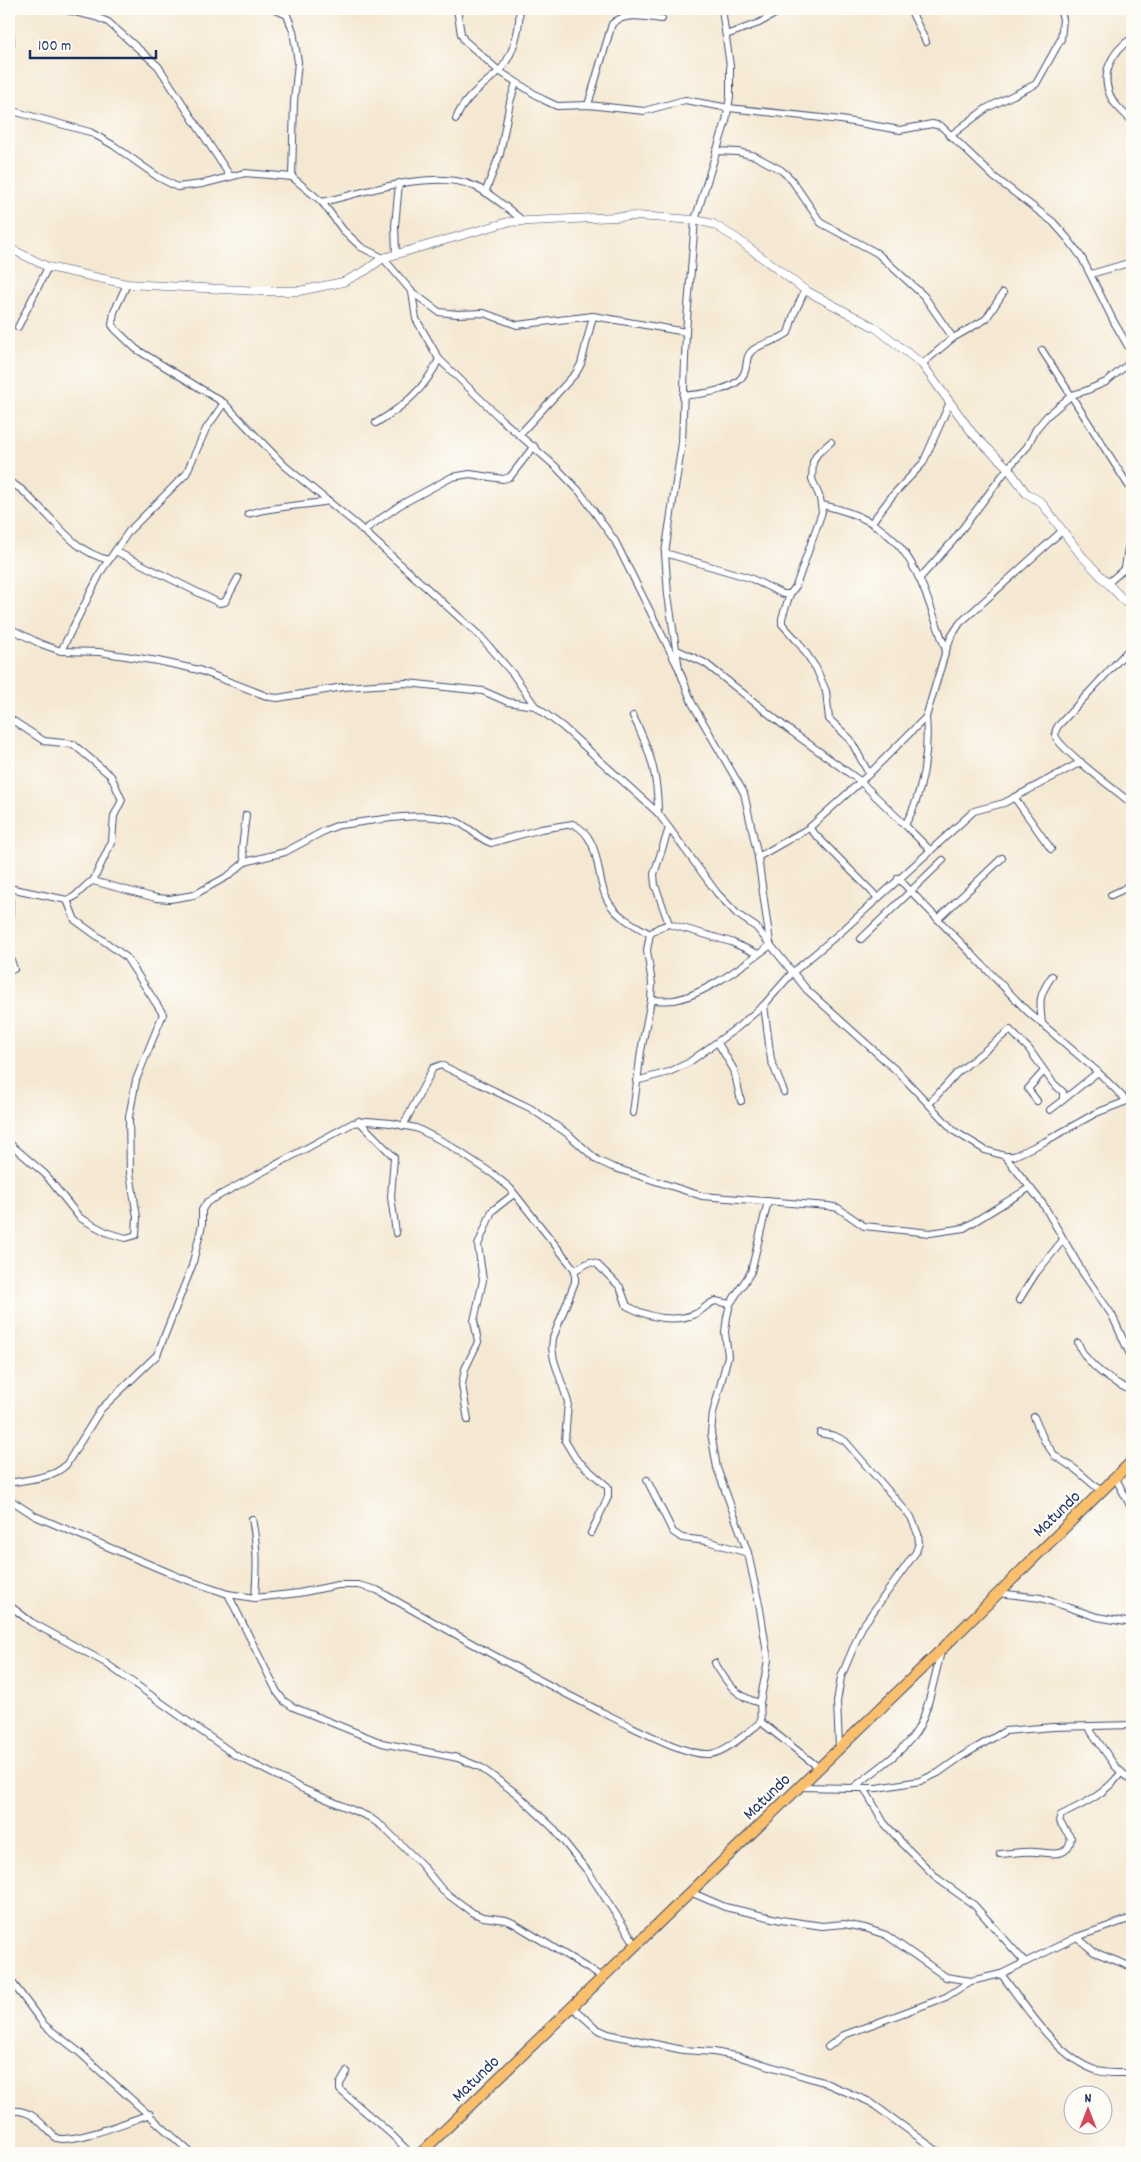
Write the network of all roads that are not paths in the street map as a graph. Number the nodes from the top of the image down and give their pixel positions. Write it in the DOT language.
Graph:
graph roads {
  1 [pos="62,9"];
  2 [pos="274,9"];
  3 [pos="457,9"];
  4 [pos="520,9"];
  5 [pos="722,9"];
  6 [pos="784,9"];
  7 [pos="910,9"];
  8 [pos="1060,9"];
  9 [pos="288,12"];
  10 [pos="9,17"];
  11 [pos="662,19"];
  12 [pos="726,35"];
  13 [pos="1132,38"];
  14 [pos="926,42"];
  15 [pos="9,58"];
  16 [pos="499,71"];
  17 [pos="516,82"];
  18 [pos="588,104"];
  19 [pos="728,108"];
  20 [pos="9,110"];
  21 [pos="456,119"];
  22 [pos="1132,121"];
  23 [pos="950,136"];
  24 [pos="716,151"];
  25 [pos="230,176"];
  26 [pos="292,177"];
  27 [pos="399,183"];
  28 [pos="486,193"];
  29 [pos="322,202"];
  30 [pos="522,220"];
  31 [pos="695,220"];
  32 [pos="9,248"];
  33 [pos="396,254"];
  34 [pos="383,258"];
  35 [pos="1132,262"];
  36 [pos="48,267"];
  37 [pos="1091,274"];
  38 [pos="127,284"];
  39 [pos="805,290"];
  40 [pos="412,292"];
  41 [pos="1003,293"];
  42 [pos="592,316"];
  43 [pos="18,327"];
  44 [pos="686,332"];
  45 [pos="953,338"];
  46 [pos="1042,350"];
  47 [pos="1132,353"];
  48 [pos="439,359"];
  49 [pos="1132,361"];
  50 [pos="922,364"];
  51 [pos="1072,395"];
  52 [pos="683,396"];
  53 [pos="950,402"];
  54 [pos="224,403"];
  55 [pos="376,422"];
  56 [pos="520,434"];
  57 [pos="831,442"];
  58 [pos="534,446"];
  59 [pos="1008,468"];
  60 [pos="9,482"];
  61 [pos="1132,491"];
  62 [pos="329,501"];
  63 [pos="822,505"];
  64 [pos="248,514"];
  65 [pos="872,522"];
  66 [pos="1132,522"];
  67 [pos="363,531"];
  68 [pos="1062,531"];
  69 [pos="115,552"];
  70 [pos="665,553"];
  71 [pos="109,560"];
  72 [pos="1132,562"];
  73 [pos="1126,568"];
  74 [pos="238,578"];
  75 [pos="920,578"];
  76 [pos="1108,583"];
  77 [pos="790,594"];
  78 [pos="1132,609"];
  79 [pos="9,628"];
  80 [pos="1132,646"];
  81 [pos="678,650"];
  82 [pos="946,650"];
  83 [pos="61,651"];
  84 [pos="679,669"];
  85 [pos="535,706"];
  86 [pos="633,716"];
  87 [pos="926,717"];
  88 [pos="9,718"];
  89 [pos="1081,762"];
  90 [pos="869,774"];
  91 [pos="860,781"];
  92 [pos="1014,797"];
  93 [pos="1132,804"];
  94 [pos="658,813"];
  95 [pos="246,815"];
  96 [pos="905,825"];
  97 [pos="669,828"];
  98 [pos="810,828"];
  99 [pos="9,836"];
  100 [pos="9,846"];
  101 [pos="1051,849"];
  102 [pos="930,850"];
  103 [pos="758,857"];
  104 [pos="1002,858"];
  105 [pos="943,860"];
  106 [pos="245,862"];
  107 [pos="898,878"];
  108 [pos="93,881"];
  109 [pos="1132,882"];
  110 [pos="9,888"];
  111 [pos="910,890"];
  112 [pos="1111,895"];
  113 [pos="878,898"];
  114 [pos="67,900"];
  115 [pos="938,919"];
  116 [pos="669,924"];
  117 [pos="650,934"];
  118 [pos="861,939"];
  119 [pos="771,945"];
  120 [pos="758,954"];
  121 [pos="14,969"];
  122 [pos="792,973"];
  123 [pos="1052,976"];
  124 [pos="651,1000"];
  125 [pos="764,1005"];
  126 [pos="1042,1023"];
  127 [pos="718,1043"];
  128 [pos="1044,1071"];
  129 [pos="1098,1072"];
  130 [pos="636,1081"];
  131 [pos="784,1092"];
  132 [pos="1063,1100"];
  133 [pos="1037,1101"];
  134 [pos="1130,1101"];
  135 [pos="741,1102"];
  136 [pos="929,1104"];
  137 [pos="1050,1110"];
  138 [pos="633,1113"];
  139 [pos="359,1121"];
  140 [pos="403,1126"];
  141 [pos="9,1143"];
  142 [pos="1005,1156"];
  143 [pos="1029,1188"];
  144 [pos="514,1194"];
  145 [pos="768,1202"];
  146 [pos="396,1233"];
  147 [pos="1063,1240"];
  148 [pos="575,1270"];
  149 [pos="1020,1300"];
  150 [pos="730,1304"];
  151 [pos="1078,1344"];
  152 [pos="1132,1358"];
  153 [pos="1132,1391"];
  154 [pos="1034,1417"];
  155 [pos="468,1420"];
  156 [pos="820,1434"];
  157 [pos="1132,1461"];
  158 [pos="1115,1477"];
  159 [pos="647,1480"];
  160 [pos="9,1483"];
  161 [pos="1101,1491"];
  162 [pos="9,1499"];
  163 [pos="1132,1509"];
  164 [pos="252,1519"];
  165 [pos="591,1533"];
  166 [pos="748,1552"];
  167 [pos="997,1593"];
  168 [pos="228,1594"];
  169 [pos="255,1598"];
  170 [pos="9,1605"];
  171 [pos="1132,1623"];
  172 [pos="942,1649"];
  173 [pos="715,1663"];
  174 [pos="760,1703"];
  175 [pos="761,1722"];
  176 [pos="1132,1725"];
  177 [pos="1088,1727"];
  178 [pos="839,1747"];
  179 [pos="818,1767"];
  180 [pos="1121,1773"];
  181 [pos="1132,1782"];
  182 [pos="799,1787"];
  183 [pos="853,1788"];
  184 [pos="864,1788"];
  185 [pos="1000,1854"];
  186 [pos="690,1892"];
  187 [pos="1132,1918"];
  188 [pos="1076,1937"];
  189 [pos="636,1944"];
  190 [pos="1025,1962"];
  191 [pos="1132,1967"];
  192 [pos="1001,1974"];
  193 [pos="602,1977"];
  194 [pos="9,1978"];
  195 [pos="971,1981"];
  196 [pos="571,2006"];
  197 [pos="828,2047"];
  198 [pos="347,2072"];
  199 [pos="1132,2073"];
  200 [pos="9,2111"];
  201 [pos="150,2114"];
  202 [pos="191,2153"];
  203 [pos="410,2153"];
  204 [pos="421,2153"];
  205 [pos="940,2153"];
  1 -- 25 [label="street"];
  2 -- 9 [label="street"];
  3 -- 16 [label="street"];
  4 -- 16 [label="street"];
  5 -- 12 [label="street"];
  6 -- 12 [label="street"];
  7 -- 14 [label="street"];
  8 -- 23 [label="street"];
  9 -- 26 [label="street"];
  10 -- 15 [label="street"];
  11 -- 18 [label="street"];
  12 -- 19 [label="street"];
  13 -- 22 [label="street"];
  16 -- 17 [label="street"];
  16 -- 21 [label="street"];
  17 -- 18 [label="street"];
  17 -- 28 [label="street"];
  18 -- 19 [label="street"];
  19 -- 23 [label="street"];
  19 -- 24 [label="street"];
  20 -- 25 [label="street"];
  23 -- 37 [label="street"];
  24 -- 31 [label="street"];
  24 -- 45 [label="street"];
  25 -- 26 [label="street"];
  26 -- 29 [label="street"];
  27 -- 28 [label="street"];
  27 -- 29 [label="street"];
  27 -- 33 [label="street"];
  28 -- 30 [label="street"];
  29 -- 34 [label="street"];
  30 -- 31 [label="street"];
  30 -- 33 [label="street"];
  31 -- 39 [label="street"];
  31 -- 44 [label="street"];
  32 -- 36 [label="street"];
  33 -- 34 [label="street"];
  34 -- 38 [label="street"];
  34 -- 40 [label="street"];
  35 -- 37 [label="street"];
  36 -- 38 [label="street"];
  36 -- 43 [label="street"];
  37 -- 47 [label="street"];
  38 -- 54 [label="street"];
  39 -- 50 [label="street"];
  39 -- 52 [label="street"];
  40 -- 42 [label="street"];
  40 -- 48 [label="street"];
  41 -- 45 [label="street"];
  42 -- 44 [label="street"];
  42 -- 56 [label="street"];
  44 -- 52 [label="street"];
  45 -- 50 [label="street"];
  46 -- 51 [label="street"];
  48 -- 55 [label="street"];
  48 -- 56 [label="street"];
  49 -- 51 [label="street"];
  50 -- 53 [label="street"];
  51 -- 59 [label="street"];
  51 -- 61 [label="street"];
  52 -- 70 [label="street"];
  53 -- 59 [label="street"];
  53 -- 65 [label="street"];
  54 -- 62 [label="street"];
  54 -- 69 [label="street"];
  56 -- 58 [label="street"];
  57 -- 63 [label="street"];
  58 -- 67 [label="street"];
  58 -- 84 [label="street"];
  59 -- 68 [label="street"];
  59 -- 75 [label="street"];
  60 -- 71 [label="street"];
  62 -- 64 [label="street"];
  62 -- 67 [label="street"];
  63 -- 65 [label="street"];
  63 -- 77 [label="street"];
  65 -- 75 [label="street"];
  66 -- 73 [label="street"];
  67 -- 85 [label="street"];
  68 -- 76 [label="street"];
  68 -- 82 [label="street"];
  69 -- 71 [label="street"];
  69 -- 74 [label="street"];
  70 -- 77 [label="street"];
  70 -- 81 [label="street"];
  71 -- 83 [label="street"];
  72 -- 73 [label="street"];
  73 -- 76 [label="street"];
  75 -- 82 [label="street"];
  76 -- 78 [label="street"];
  77 -- 90 [label="street"];
  79 -- 83 [label="street"];
  80 -- 89 [label="street"];
  81 -- 84 [label="street"];
  81 -- 91 [label="street"];
  82 -- 87 [label="street"];
  83 -- 85 [label="street"];
  84 -- 103 [label="street"];
  85 -- 94 [label="street"];
  86 -- 94 [label="street"];
  87 -- 90 [label="street"];
  87 -- 96 [label="street"];
  88 -- 108 [label="street"];
  89 -- 92 [label="street"];
  89 -- 93 [label="street"];
  90 -- 91 [label="street"];
  91 -- 96 [label="street"];
  91 -- 98 [label="street"];
  92 -- 101 [label="street"];
  92 -- 102 [label="street"];
  94 -- 97 [label="street"];
  95 -- 106 [label="street"];
  96 -- 102 [label="street"];
  97 -- 116 [label="street"];
  97 -- 119 [label="street"];
  98 -- 103 [label="street"];
  98 -- 113 [label="street"];
  99 -- 100 [label="street"];
  102 -- 107 [label="street"];
  103 -- 119 [label="street"];
  104 -- 115 [label="street"];
  105 -- 111 [label="street"];
  106 -- 108 [label="street"];
  106 -- 117 [label="street"];
  107 -- 111 [label="street"];
  107 -- 113 [label="street"];
  108 -- 114 [label="street"];
  109 -- 112 [label="street"];
  110 -- 114 [label="street"];
  110 -- 121 [label="street"];
  111 -- 115 [label="street"];
  111 -- 118 [label="street"];
  113 -- 122 [label="street"];
  114 -- 141 [label="street"];
  115 -- 126 [label="street"];
  116 -- 117 [label="street"];
  116 -- 120 [label="street"];
  117 -- 124 [label="street"];
  119 -- 120 [label="street"];
  119 -- 122 [label="street"];
  120 -- 124 [label="street"];
  122 -- 125 [label="street"];
  122 -- 136 [label="street"];
  123 -- 126 [label="street"];
  124 -- 130 [label="street"];
  125 -- 127 [label="street"];
  125 -- 131 [label="street"];
  126 -- 129 [label="street"];
  127 -- 130 [label="street"];
  127 -- 135 [label="street"];
  128 -- 132 [label="street"];
  128 -- 133 [label="street"];
  128 -- 136 [label="street"];
  129 -- 132 [label="street"];
  129 -- 134 [label="street"];
  130 -- 138 [label="street"];
  132 -- 137 [label="street"];
  134 -- 142 [label="street"];
  136 -- 142 [label="street"];
  139 -- 140 [label="street"];
  139 -- 146 [label="street"];
  139 -- 160 [label="street"];
  140 -- 144 [label="street"];
  140 -- 145 [label="street"];
  142 -- 143 [label="street"];
  143 -- 145 [label="street"];
  143 -- 147 [label="street"];
  144 -- 148 [label="street"];
  144 -- 155 [label="street"];
  145 -- 150 [label="street"];
  147 -- 149 [label="street"];
  147 -- 152 [label="street"];
  148 -- 150 [label="street"];
  148 -- 165 [label="street"];
  150 -- 166 [label="street"];
  151 -- 153 [label="street"];
  154 -- 161 [label="street"];
  156 -- 178 [label="street"];
  157 -- 158 [label="main road, Matundo"];
  158 -- 161 [label="main road, Matundo"];
  158 -- 163 [label="street"];
  159 -- 166 [label="street"];
  161 -- 167 [label="main road, Matundo"];
  162 -- 168 [label="street"];
  164 -- 169 [label="street"];
  166 -- 174 [label="street"];
  167 -- 171 [label="street"];
  167 -- 172 [label="main road, Matundo"];
  168 -- 169 [label="street"];
  168 -- 189 [label="street"];
  169 -- 175 [label="street"];
  170 -- 193 [label="street"];
  172 -- 178 [label="main road, Matundo"];
  172 -- 183 [label="street"];
  173 -- 174 [label="street"];
  174 -- 175 [label="street"];
  175 -- 179 [label="street"];
  176 -- 177 [label="street"];
  177 -- 180 [label="street"];
  177 -- 184 [label="street"];
  178 -- 179 [label="main road, Matundo"];
  179 -- 182 [label="main road, Matundo"];
  180 -- 181 [label="street"];
  180 -- 185 [label="street"];
  182 -- 183 [label="street"];
  182 -- 186 [label="main road, Matundo"];
  183 -- 184 [label="street"];
  184 -- 190 [label="street"];
  186 -- 189 [label="main road, Matundo"];
  186 -- 195 [label="street"];
  187 -- 188 [label="street"];
  188 -- 190 [label="street"];
  188 -- 191 [label="street"];
  189 -- 193 [label="main road, Matundo"];
  190 -- 192 [label="street"];
  192 -- 195 [label="street"];
  192 -- 199 [label="street"];
  193 -- 196 [label="main road, Matundo"];
  194 -- 201 [label="street"];
  195 -- 197 [label="street"];
  196 -- 204 [label="main road, Matundo"];
  196 -- 205 [label="street"];
  198 -- 203 [label="street"];
  200 -- 201 [label="street"];
  201 -- 202 [label="street"];
}
